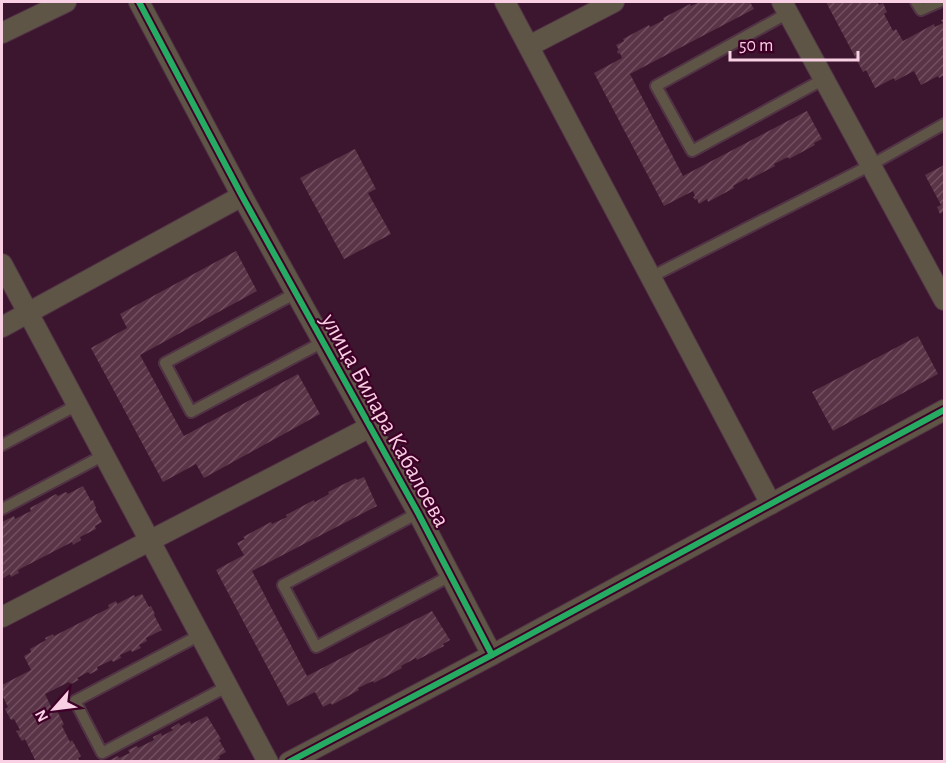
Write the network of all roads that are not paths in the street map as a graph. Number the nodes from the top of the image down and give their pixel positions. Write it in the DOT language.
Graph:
graph roads {
  1 [pos="66,2"];
  2 [pos="139,2"];
  3 [pos="505,2"];
  4 [pos="614,2"];
  5 [pos="916,2"];
  6 [pos="939,2"];
  7 [pos="785,8"];
  8 [pos="2,33"];
  9 [pos="529,46"];
  10 [pos="824,79"];
  11 [pos="945,124"];
  12 [pos="871,165"];
  13 [pos="242,196"];
  14 [pos="2,264"];
  15 [pos="651,277"];
  16 [pos="296,293"];
  17 [pos="945,300"];
  18 [pos="28,312"];
  19 [pos="2,327"];
  20 [pos="323,342"];
  21 [pos="77,405"];
  22 [pos="945,410"];
  23 [pos="370,427"];
  24 [pos="2,445"];
  25 [pos="104,455"];
  26 [pos="771,504"];
  27 [pos="2,509"];
  28 [pos="418,513"];
  29 [pos="150,542"];
  30 [pos="450,576"];
  31 [pos="2,617"];
  32 [pos="201,635"];
  33 [pos="492,655"];
  34 [pos="228,686"];
  35 [pos="268,762"];
  36 [pos="289,762"];
  1 -- 8 [label="street"];
  2 -- 13 [label="street, улица Билара Кабалоева"];
  3 -- 9 [label="street"];
  4 -- 9 [label="street"];
  5 -- 6 [label="lane"];
  7 -- 10 [label="street"];
  7 -- 10 [label="lane"];
  9 -- 15 [label="street"];
  10 -- 12 [label="street"];
  11 -- 12 [label="lane"];
  12 -- 15 [label="lane"];
  12 -- 17 [label="street"];
  13 -- 16 [label="street, улица Билара Кабалоева"];
  13 -- 18 [label="street"];
  14 -- 18 [label="street"];
  15 -- 26 [label="street"];
  16 -- 20 [label="street, улица Билара Кабалоева"];
  16 -- 20 [label="lane"];
  18 -- 19 [label="street"];
  18 -- 21 [label="street"];
  20 -- 23 [label="street, улица Билара Кабалоева"];
  21 -- 24 [label="lane"];
  21 -- 25 [label="street"];
  22 -- 26 [label="street"];
  23 -- 28 [label="street, улица Билара Кабалоева"];
  23 -- 29 [label="street, улица Билара Кабалоева"];
  25 -- 27 [label="lane"];
  25 -- 29 [label="street"];
  26 -- 33 [label="street"];
  28 -- 30 [label="street, улица Билара Кабалоева"];
  28 -- 30 [label="lane"];
  29 -- 31 [label="street, улица Билара Кабалоева"];
  29 -- 32 [label="street"];
  30 -- 33 [label="street, улица Билара Кабалоева"];
  32 -- 34 [label="street"];
  32 -- 34 [label="lane"];
  33 -- 36 [label="street"];
  34 -- 35 [label="street"];
}
